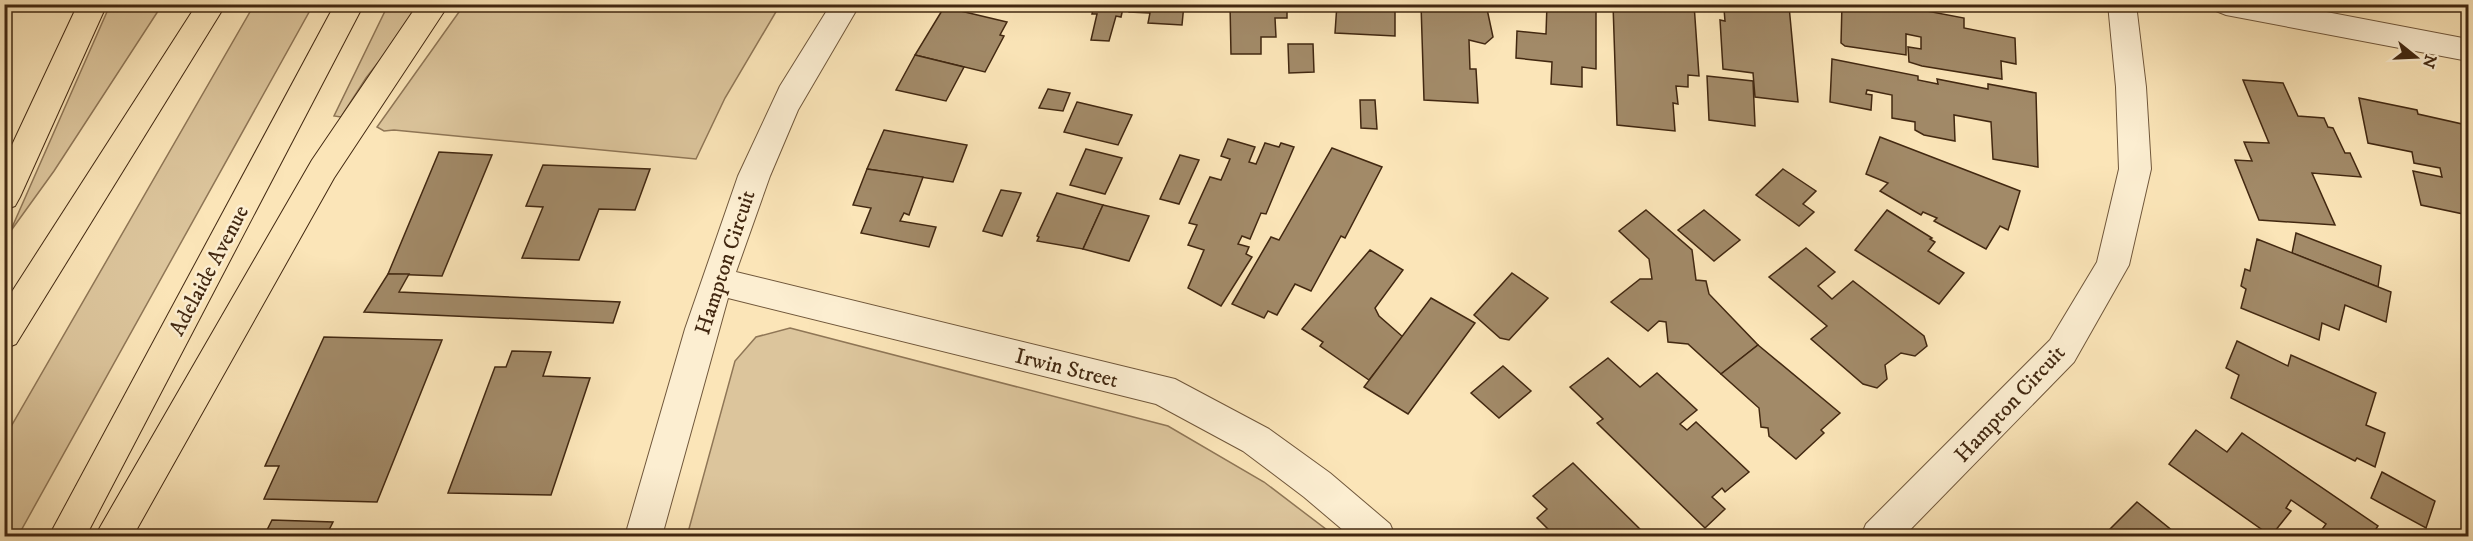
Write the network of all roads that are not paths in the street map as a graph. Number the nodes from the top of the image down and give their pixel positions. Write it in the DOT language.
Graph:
graph roads {
  1 [pos="93,4"];
  2 [pos="212,4"];
  3 [pos="350,4"];
  4 [pos="435,4"];
  5 [pos="846,4"];
  6 [pos="2122,4"];
  7 [pos="2226,4"];
  8 [pos="2469,50"];
  9 [pos="4,197"];
  10 [pos="718,282"];
  11 [pos="4,334"];
  12 [pos="67,537"];
  13 [pos="113,537"];
  14 [pos="643,537"];
  15 [pos="1377,537"];
  16 [pos="1879,537"];
  1 -- 9 [label="highway"];
  2 -- 11 [label="highway"];
  3 -- 12 [label="highway, Adelaide Avenue"];
  4 -- 13 [label="highway"];
  5 -- 10 [label="street, Hampton Circuit"];
  6 -- 16 [label="street, Hampton Circuit"];
  7 -- 8 [label="street"];
  10 -- 14 [label="street, Hampton Circuit"];
  10 -- 15 [label="street, Irwin Street"];
}
